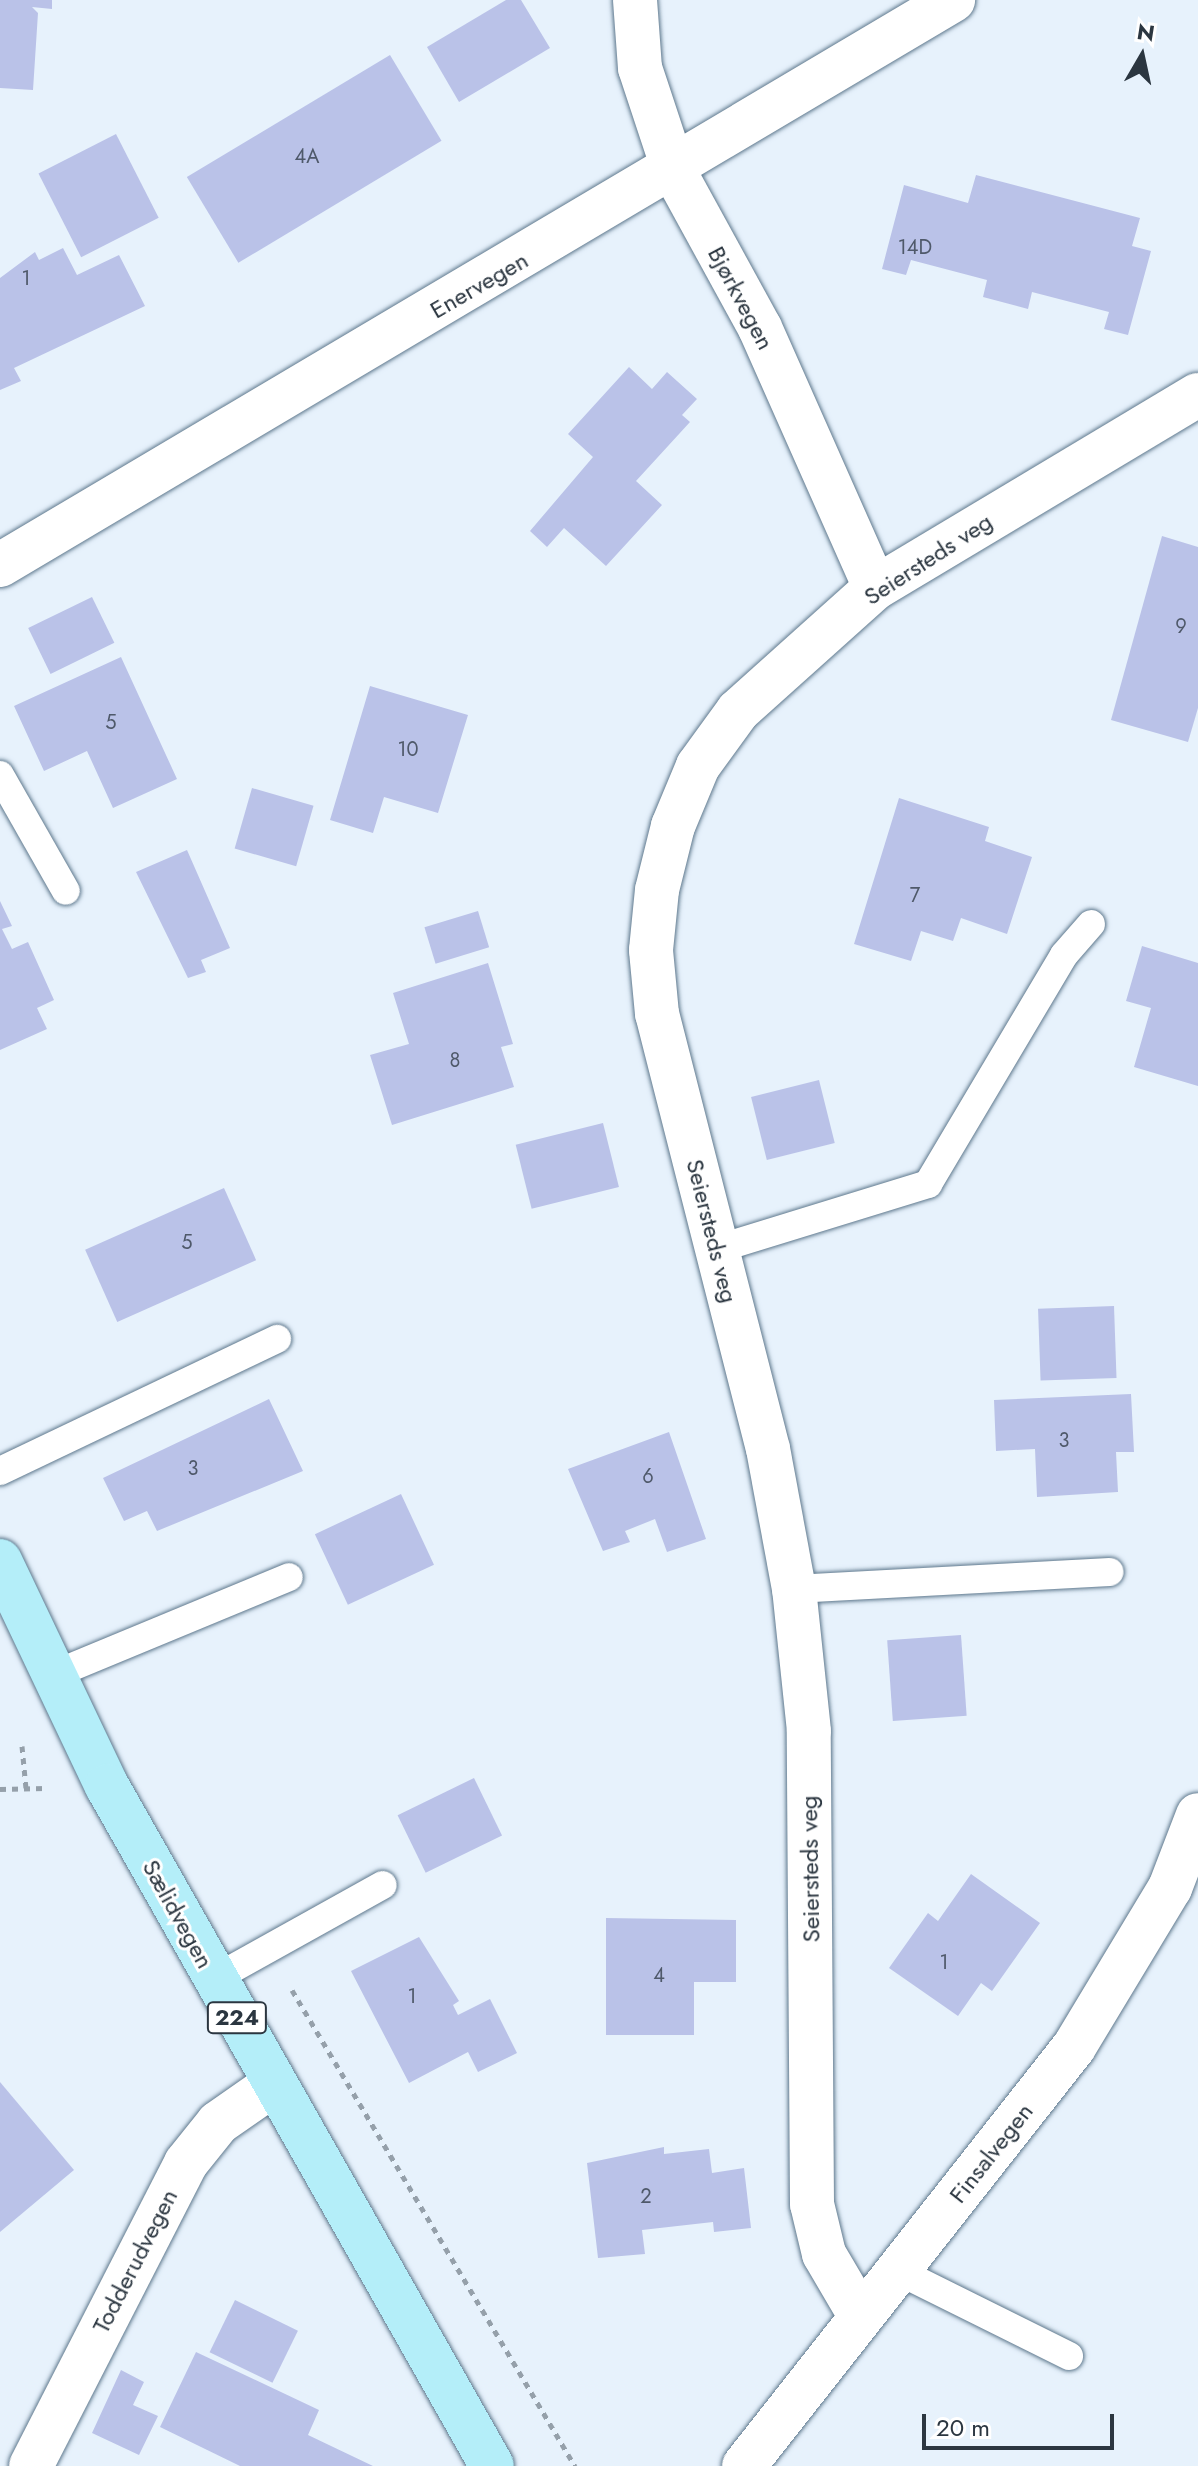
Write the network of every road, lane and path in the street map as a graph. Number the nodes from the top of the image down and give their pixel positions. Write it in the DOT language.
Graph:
graph roads {
  1 [pos="635,0"];
  2 [pos="953,0"];
  3 [pos="674,171"];
  4 [pos="1198,395"];
  5 [pos="0,565"];
  6 [pos="875,588"];
  7 [pos="0,775"];
  8 [pos="66,891"];
  9 [pos="1091,924"];
  10 [pos="717,1249"];
  11 [pos="277,1339"];
  12 [pos="0,1471"];
  13 [pos="0,1561"];
  14 [pos="1110,1572"];
  15 [pos="289,1577"];
  16 [pos="794,1589"];
  17 [pos="55,1674"];
  18 [pos="22,1745"];
  19 [pos="26,1788"];
  20 [pos="1198,1815"];
  21 [pos="383,1885"];
  22 [pos="214,1979"];
  23 [pos="274,2084"];
  24 [pos="898,2271"];
  25 [pos="861,2317"];
  26 [pos="1069,2356"];
  27 [pos="31,2466"];
  28 [pos="492,2466"];
  29 [pos="744,2466"];
  1 -- 3 [label="street, Bjørkvegen"];
  2 -- 3 [label="street, Enervegen"];
  3 -- 5 [label="street, Enervegen"];
  3 -- 6 [label="street, Bjørkvegen"];
  4 -- 6 [label="street, Seiersteds veg"];
  6 -- 10 [label="street, Seiersteds veg"];
  7 -- 8 [label="lane"];
  9 -- 10 [label="lane"];
  10 -- 16 [label="street, Seiersteds veg"];
  11 -- 12 [label="lane"];
  13 -- 17 [label="main road, Sælidvegen / 224"];
  14 -- 16 [label="lane"];
  15 -- 17 [label="lane"];
  16 -- 25 [label="street, Seiersteds veg"];
  17 -- 22 [label="main road, Sælidvegen / 224"];
  18 -- 19 [label="path"];
  20 -- 24 [label="street, Finsalvegen"];
  21 -- 22 [label="lane"];
  22 -- 23 [label="main road, Sælidvegen / 224"];
  23 -- 27 [label="street, Todderudvegen"];
  23 -- 28 [label="main road, Sælidvegen / 224"];
  24 -- 25 [label="street, Finsalvegen"];
  24 -- 26 [label="lane"];
  25 -- 29 [label="street, Finsalvegen"];
}
